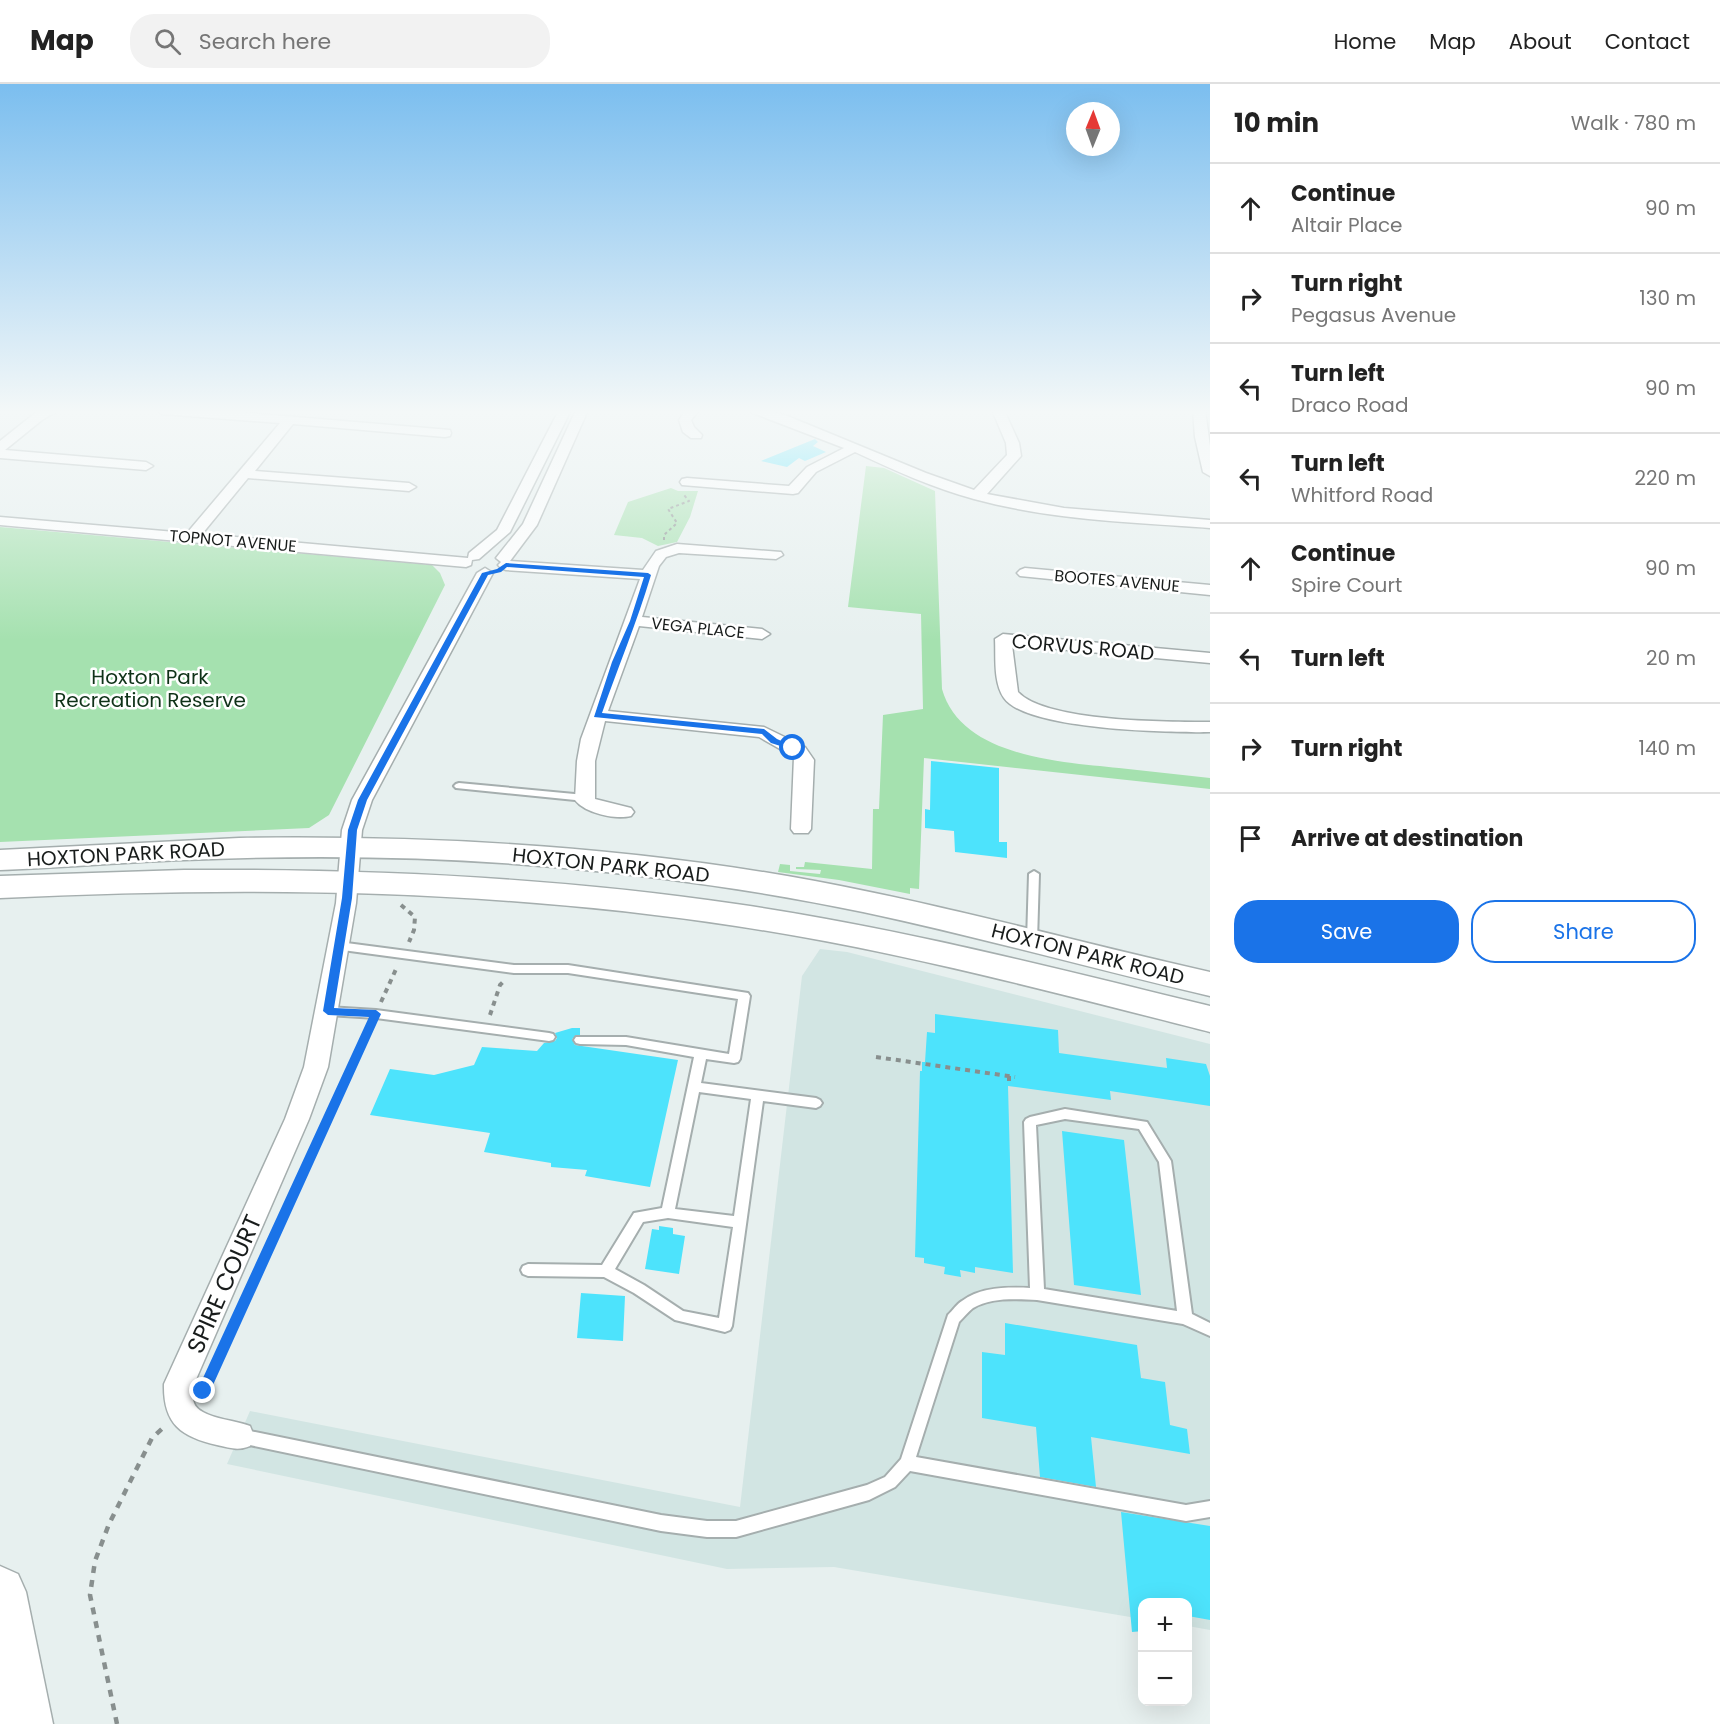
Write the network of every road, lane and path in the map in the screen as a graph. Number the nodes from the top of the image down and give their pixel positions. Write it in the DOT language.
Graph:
graph roads {
  1 [pos="234,487"];
  2 [pos="403,487"];
  3 [pos="409,487"];
  4 [pos="526,487"];
  5 [pos="547,487"];
  6 [pos="794,487"];
  7 [pos="950,487"];
  8 [pos="986,487"];
  9 [pos="683,488"];
  10 [pos="977,496"];
  11 [pos="0,521"];
  12 [pos="1210,524"];
  13 [pos="191,538"];
  14 [pos="669,543"];
  15 [pos="776,555"];
  16 [pos="470,559"];
  17 [pos="505,562"];
  18 [pos="485,573"];
  19 [pos="1025,573"];
  20 [pos="648,575"];
  21 [pos="1210,590"];
  22 [pos="633,621"];
  23 [pos="762,634"];
  24 [pos="1210,658"];
  25 [pos="597,715"];
  26 [pos="1210,727"];
  27 [pos="459,786"];
  28 [pos="585,798"];
  29 [pos="624,812"];
  30 [pos="801,829"];
  31 [pos="350,847"];
  32 [pos="0,860"];
  33 [pos="1034,874"];
  34 [pos="347,880"];
  35 [pos="0,887"];
  36 [pos="397,902"];
  37 [pos="1032,941"];
  38 [pos="339,946"];
  39 [pos="403,954"];
  40 [pos="514,969"];
  41 [pos="1210,984"];
  42 [pos="328,1011"];
  43 [pos="376,1014"];
  44 [pos="1210,1019"];
  45 [pos="485,1029"];
  46 [pos="549,1037"];
  47 [pos="580,1040"];
  48 [pos="701,1054"];
  49 [pos="876,1057"];
  50 [pos="1009,1076"];
  51 [pos="1015,1077"];
  52 [pos="1009,1086"];
  53 [pos="694,1087"];
  54 [pos="758,1095"];
  55 [pos="816,1103"];
  56 [pos="668,1213"];
  57 [pos="739,1222"];
  58 [pos="528,1270"];
  59 [pos="606,1271"];
  60 [pos="1037,1294"];
  61 [pos="1185,1318"];
  62 [pos="1210,1330"];
  63 [pos="198,1399"];
  64 [pos="239,1436"];
  65 [pos="152,1438"];
  66 [pos="907,1463"];
  67 [pos="1210,1509"];
  68 [pos="0,1592"];
  69 [pos="25,1724"];
  70 [pos="117,1724"];
  1 -- 13 [label="street"];
  2 -- 3 [label="street"];
  4 -- 16 [label="street"];
  5 -- 17 [label="street"];
  6 -- 9 [label="street"];
  7 -- 10 [label="street"];
  8 -- 10 [label="street"];
  9 -- 14 [label="path"];
  10 -- 12 [label="street"];
  11 -- 13 [label="street, TOPNOT AVENUE"];
  13 -- 16 [label="street, TOPNOT AVENUE"];
  15 -- 20 [label="street"];
  16 -- 17 [label="street, TOPNOT AVENUE"];
  16 -- 18 [label="street"];
  17 -- 18 [label="street"];
  17 -- 20 [label="street, TOPNOT AVENUE"];
  18 -- 31 [label="street, SPIRE COURT"];
  19 -- 21 [label="street, BOOTES AVENUE"];
  20 -- 22 [label="street"];
  22 -- 23 [label="street, VEGA PLACE"];
  22 -- 25 [label="street"];
  24 -- 26 [label="street, CORVUS ROAD"];
  25 -- 28 [label="street"];
  25 -- 30 [label="street"];
  27 -- 28 [label="lane"];
  28 -- 29 [label="street"];
  31 -- 32 [label="main road, HOXTON PARK ROAD"];
  31 -- 34 [label="street, SPIRE COURT"];
  31 -- 37 [label="main road, HOXTON PARK ROAD"];
  33 -- 37 [label="lane"];
  34 -- 35 [label="main road, HOXTON PARK ROAD"];
  34 -- 38 [label="street, SPIRE COURT"];
  34 -- 44 [label="main road, HOXTON PARK ROAD"];
  36 -- 39 [label="path"];
  37 -- 41 [label="main road, HOXTON PARK ROAD"];
  38 -- 39 [label="lane"];
  38 -- 42 [label="street, SPIRE COURT"];
  39 -- 40 [label="lane"];
  39 -- 43 [label="path"];
  40 -- 45 [label="path"];
  40 -- 48 [label="lane"];
  42 -- 43 [label="lane"];
  42 -- 64 [label="street, SPIRE COURT"];
  43 -- 45 [label="lane"];
  43 -- 63 [label="path"];
  45 -- 46 [label="lane"];
  47 -- 48 [label="lane"];
  48 -- 53 [label="lane"];
  49 -- 50 [label="path"];
  50 -- 51 [label="path"];
  50 -- 52 [label="path"];
  53 -- 54 [label="lane"];
  53 -- 56 [label="lane"];
  54 -- 55 [label="lane"];
  54 -- 57 [label="lane"];
  56 -- 57 [label="lane"];
  56 -- 59 [label="lane"];
  57 -- 59 [label="lane"];
  58 -- 59 [label="lane"];
  60 -- 61 [label="lane"];
  60 -- 61 [label="lane"];
  60 -- 66 [label="lane"];
  61 -- 62 [label="lane"];
  64 -- 66 [label="lane, SPIRE COURT"];
  65 -- 70 [label="path"];
  66 -- 67 [label="lane"];
  68 -- 69 [label="main road"];
}
